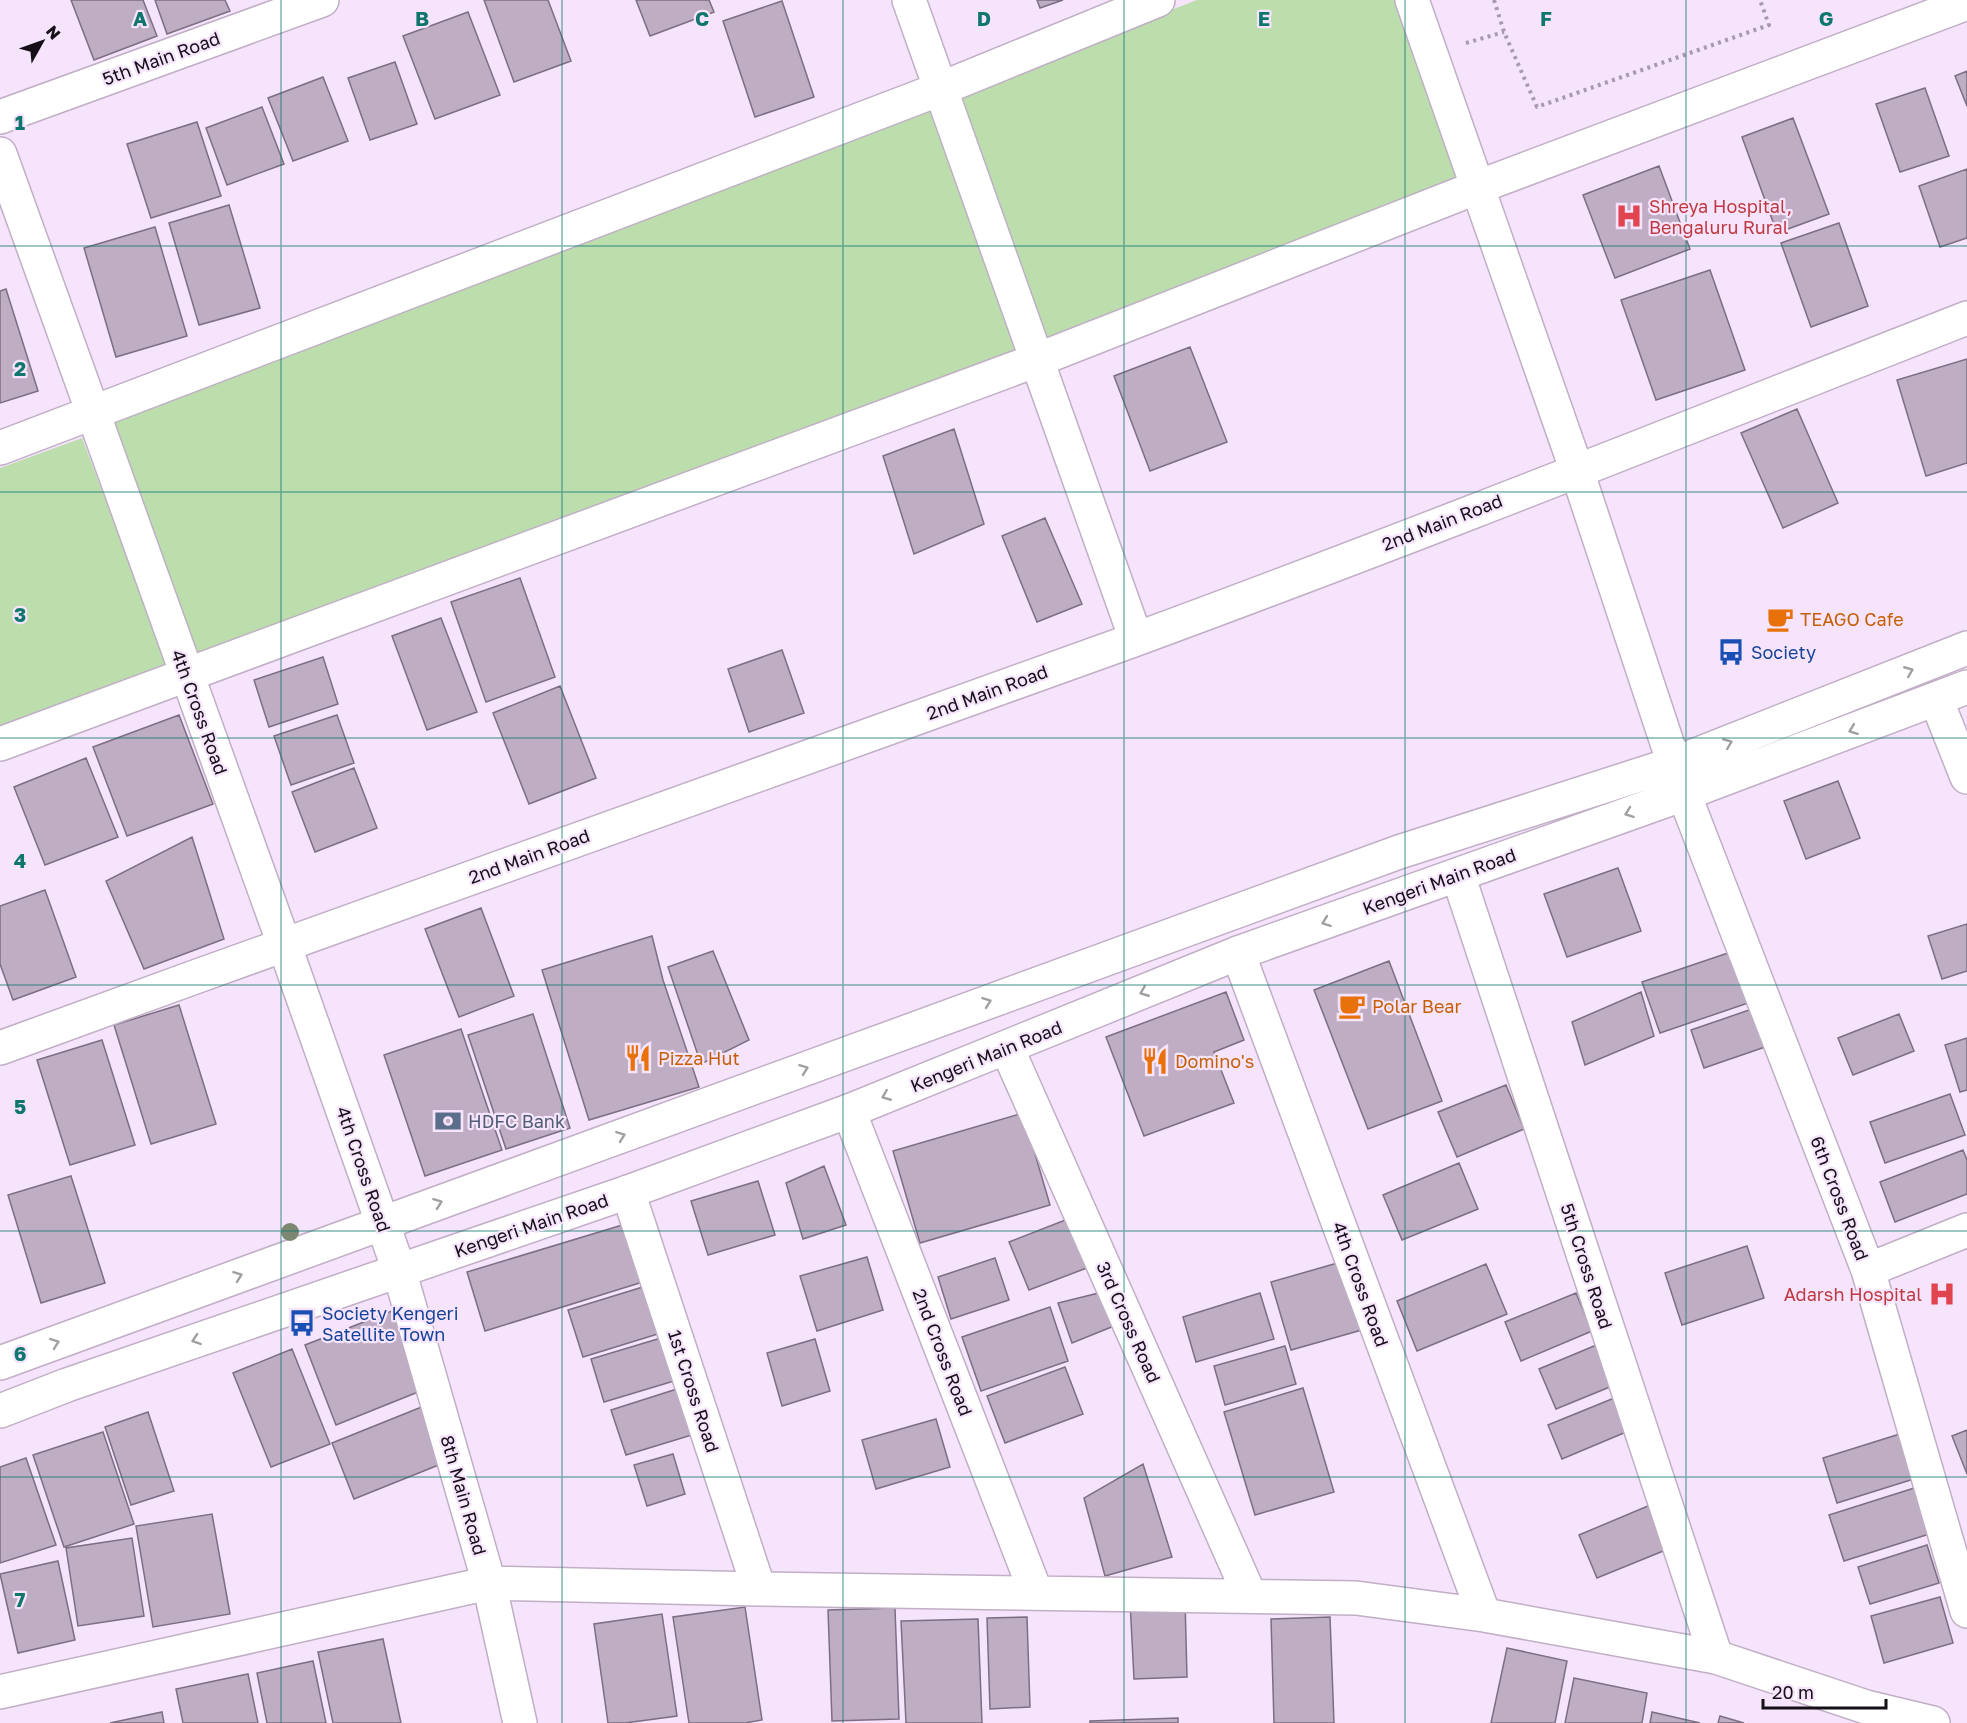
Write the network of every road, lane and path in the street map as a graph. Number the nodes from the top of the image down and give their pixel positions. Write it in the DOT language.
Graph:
graph roads {
  1 [pos="322,0"];
  2 [pos="909,0"];
  3 [pos="1158,0"];
  4 [pos="1412,0"];
  5 [pos="1494,0"];
  6 [pos="1760,0"];
  7 [pos="1967,3"];
  8 [pos="940,89"];
  9 [pos="0,117"];
  10 [pos="0,154"];
  11 [pos="1478,187"];
  12 [pos="1967,318"];
  13 [pos="1037,360"];
  14 [pos="93,414"];
  15 [pos="0,448"];
  16 [pos="1577,471"];
  17 [pos="1136,639"];
  18 [pos="1967,648"];
  19 [pos="187,674"];
  20 [pos="1967,687"];
  21 [pos="1936,699"];
  22 [pos="0,744"];
  23 [pos="1967,777"];
  24 [pos="1678,779"];
  25 [pos="1458,874"];
  26 [pos="284,944"];
  27 [pos="1238,954"];
  28 [pos="0,1048"];
  29 [pos="1007,1048"];
  30 [pos="849,1111"];
  31 [pos="628,1192"];
  32 [pos="383,1223"];
  33 [pos="1967,1230"];
  34 [pos="399,1270"];
  35 [pos="1868,1270"];
  36 [pos="0,1363"];
  37 [pos="0,1411"];
  38 [pos="489,1583"];
  39 [pos="759,1589"];
  40 [pos="1036,1593"];
  41 [pos="1250,1596"];
  42 [pos="1967,1611"];
  43 [pos="1484,1615"];
  44 [pos="1716,1657"];
  45 [pos="0,1692"];
  46 [pos="520,1723"];
  47 [pos="1933,1723"];
  1 -- 9 [label="street, 5th Main Road"];
  2 -- 8 [label="street"];
  3 -- 8 [label="street"];
  4 -- 11 [label="street, 6th Cross Road"];
  5 -- 6 [label="path"];
  7 -- 11 [label="street"];
  8 -- 13 [label="street"];
  8 -- 14 [label="street"];
  10 -- 14 [label="street, 4th Cross Road"];
  11 -- 13 [label="street"];
  11 -- 16 [label="street, 6th Cross Road"];
  12 -- 16 [label="street, 2nd Main Road"];
  13 -- 17 [label="street"];
  13 -- 19 [label="street"];
  14 -- 15 [label="street"];
  14 -- 19 [label="street, 4th Cross Road"];
  16 -- 17 [label="street, 2nd Main Road"];
  16 -- 24 [label="street, 6th Cross Road"];
  17 -- 26 [label="street, 2nd Main Road"];
  24 -- 18 [label="street, Kengeri Main Road, one-way"];
  19 -- 22 [label="street"];
  19 -- 26 [label="street, 4th Cross Road"];
  20 -- 21 [label="street, Kengeri Main Road"];
  21 -- 23 [label="street"];
  21 -- 24 [label="street, Kengeri Main Road, one-way"];
  24 -- 25 [label="street, Kengeri Main Road, one-way"];
  32 -- 24 [label="street, Kengeri Main Road, one-way"];
  24 -- 35 [label="street, 6th Cross Road"];
  25 -- 27 [label="street, Kengeri Main Road, one-way"];
  25 -- 44 [label="street, 5th Cross Road"];
  26 -- 28 [label="street, 2nd Main Road"];
  26 -- 32 [label="street, 4th Cross Road"];
  27 -- 29 [label="street, Kengeri Main Road, one-way"];
  27 -- 43 [label="street, 4th Cross Road"];
  29 -- 30 [label="street, Kengeri Main Road, one-way"];
  29 -- 41 [label="street, 3rd Cross Road"];
  30 -- 31 [label="street, Kengeri Main Road"];
  30 -- 40 [label="street, 2nd Cross Road"];
  31 -- 34 [label="street, Kengeri Main Road"];
  31 -- 39 [label="street, 1st Cross Road"];
  32 -- 34 [label="street, 4th Cross Road"];
  36 -- 32 [label="street, Kengeri Main Road, one-way"];
  33 -- 35 [label="street"];
  34 -- 37 [label="street, Kengeri Main Road, one-way"];
  34 -- 38 [label="street, 8th Main Road"];
  35 -- 42 [label="street, 6th Cross Road"];
  38 -- 39 [label="street"];
  38 -- 45 [label="street"];
  38 -- 46 [label="street, 8th Main Road"];
  39 -- 40 [label="street"];
  40 -- 41 [label="street"];
  41 -- 43 [label="street"];
  43 -- 44 [label="street"];
  44 -- 47 [label="street"];
}
